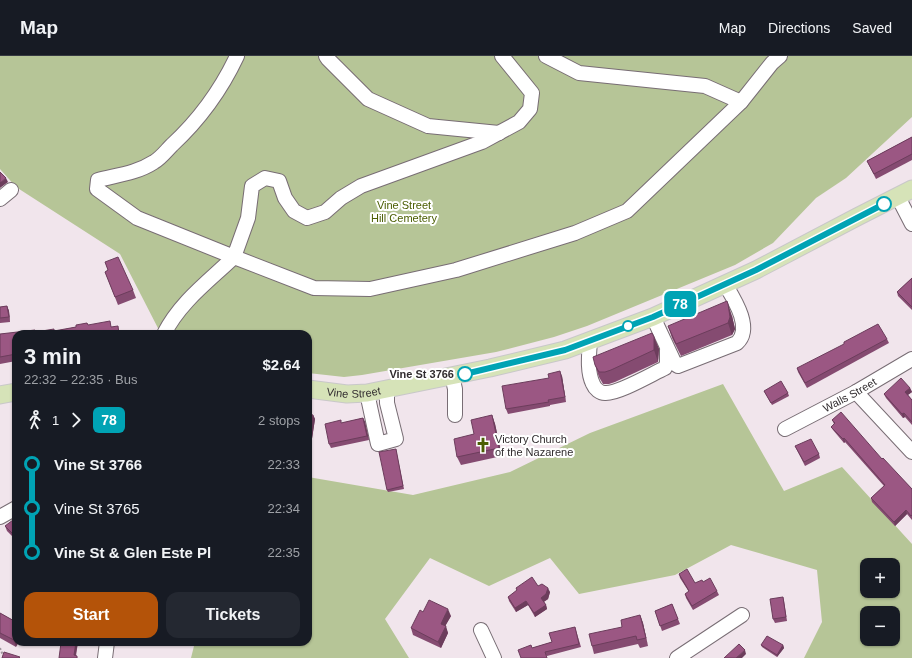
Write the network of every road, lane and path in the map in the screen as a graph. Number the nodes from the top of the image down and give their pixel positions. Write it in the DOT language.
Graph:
graph roads {
  1 [pos="237,56"];
  2 [pos="326,56"];
  3 [pos="502,56"];
  4 [pos="546,56"];
  5 [pos="780,56"];
  6 [pos="741,102"];
  7 [pos="499,133"];
  8 [pos="11,190"];
  9 [pos="905,193"];
  10 [pos="0,199"];
  11 [pos="912,224"];
  12 [pos="234,257"];
  13 [pos="725,284"];
  14 [pos="653,317"];
  15 [pos="166,330"];
  16 [pos="590,341"];
  17 [pos="666,347"];
  18 [pos="912,359"];
  19 [pos="452,376"];
  20 [pos="312,390"];
  21 [pos="387,390"];
  22 [pos="856,392"];
  23 [pos="12,393"];
  24 [pos="368,393"];
  25 [pos="0,395"];
  26 [pos="455,415"];
  27 [pos="785,429"];
  28 [pos="912,452"];
  29 [pos="12,510"];
  30 [pos="0,517"];
  31 [pos="742,616"];
  32 [pos="481,630"];
  33 [pos="107,646"];
  34 [pos="0,648"];
  35 [pos="4,658"];
  36 [pos="105,658"];
  37 [pos="494,658"];
  38 [pos="677,658"];
  1 -- 12 [label="street"];
  2 -- 7 [label="street"];
  3 -- 7 [label="street"];
  4 -- 6 [label="street"];
  5 -- 6 [label="street"];
  6 -- 12 [label="street"];
  7 -- 12 [label="street"];
  8 -- 10 [label="street"];
  9 -- 11 [label="street"];
  9 -- 13 [label="main road, Vine Street"];
  12 -- 15 [label="street"];
  13 -- 14 [label="main road, Vine Street"];
  13 -- 17 [label="street"];
  14 -- 16 [label="main road, Vine Street"];
  14 -- 17 [label="street"];
  16 -- 17 [label="street"];
  16 -- 19 [label="main road, Vine Street"];
  18 -- 22 [label="street, Walls Street"];
  19 -- 21 [label="main road, Vine Street"];
  19 -- 26 [label="street"];
  20 -- 24 [label="main road, Vine Street"];
  21 -- 24 [label="main road, Vine Street"];
  21 -- 24 [label="street"];
  22 -- 27 [label="street, Walls Street"];
  22 -- 28 [label="street"];
  23 -- 25 [label="main road"];
  29 -- 30 [label="street"];
  31 -- 38 [label="street"];
  32 -- 37 [label="street"];
  33 -- 36 [label="street"];
  34 -- 35 [label="path"];
}
